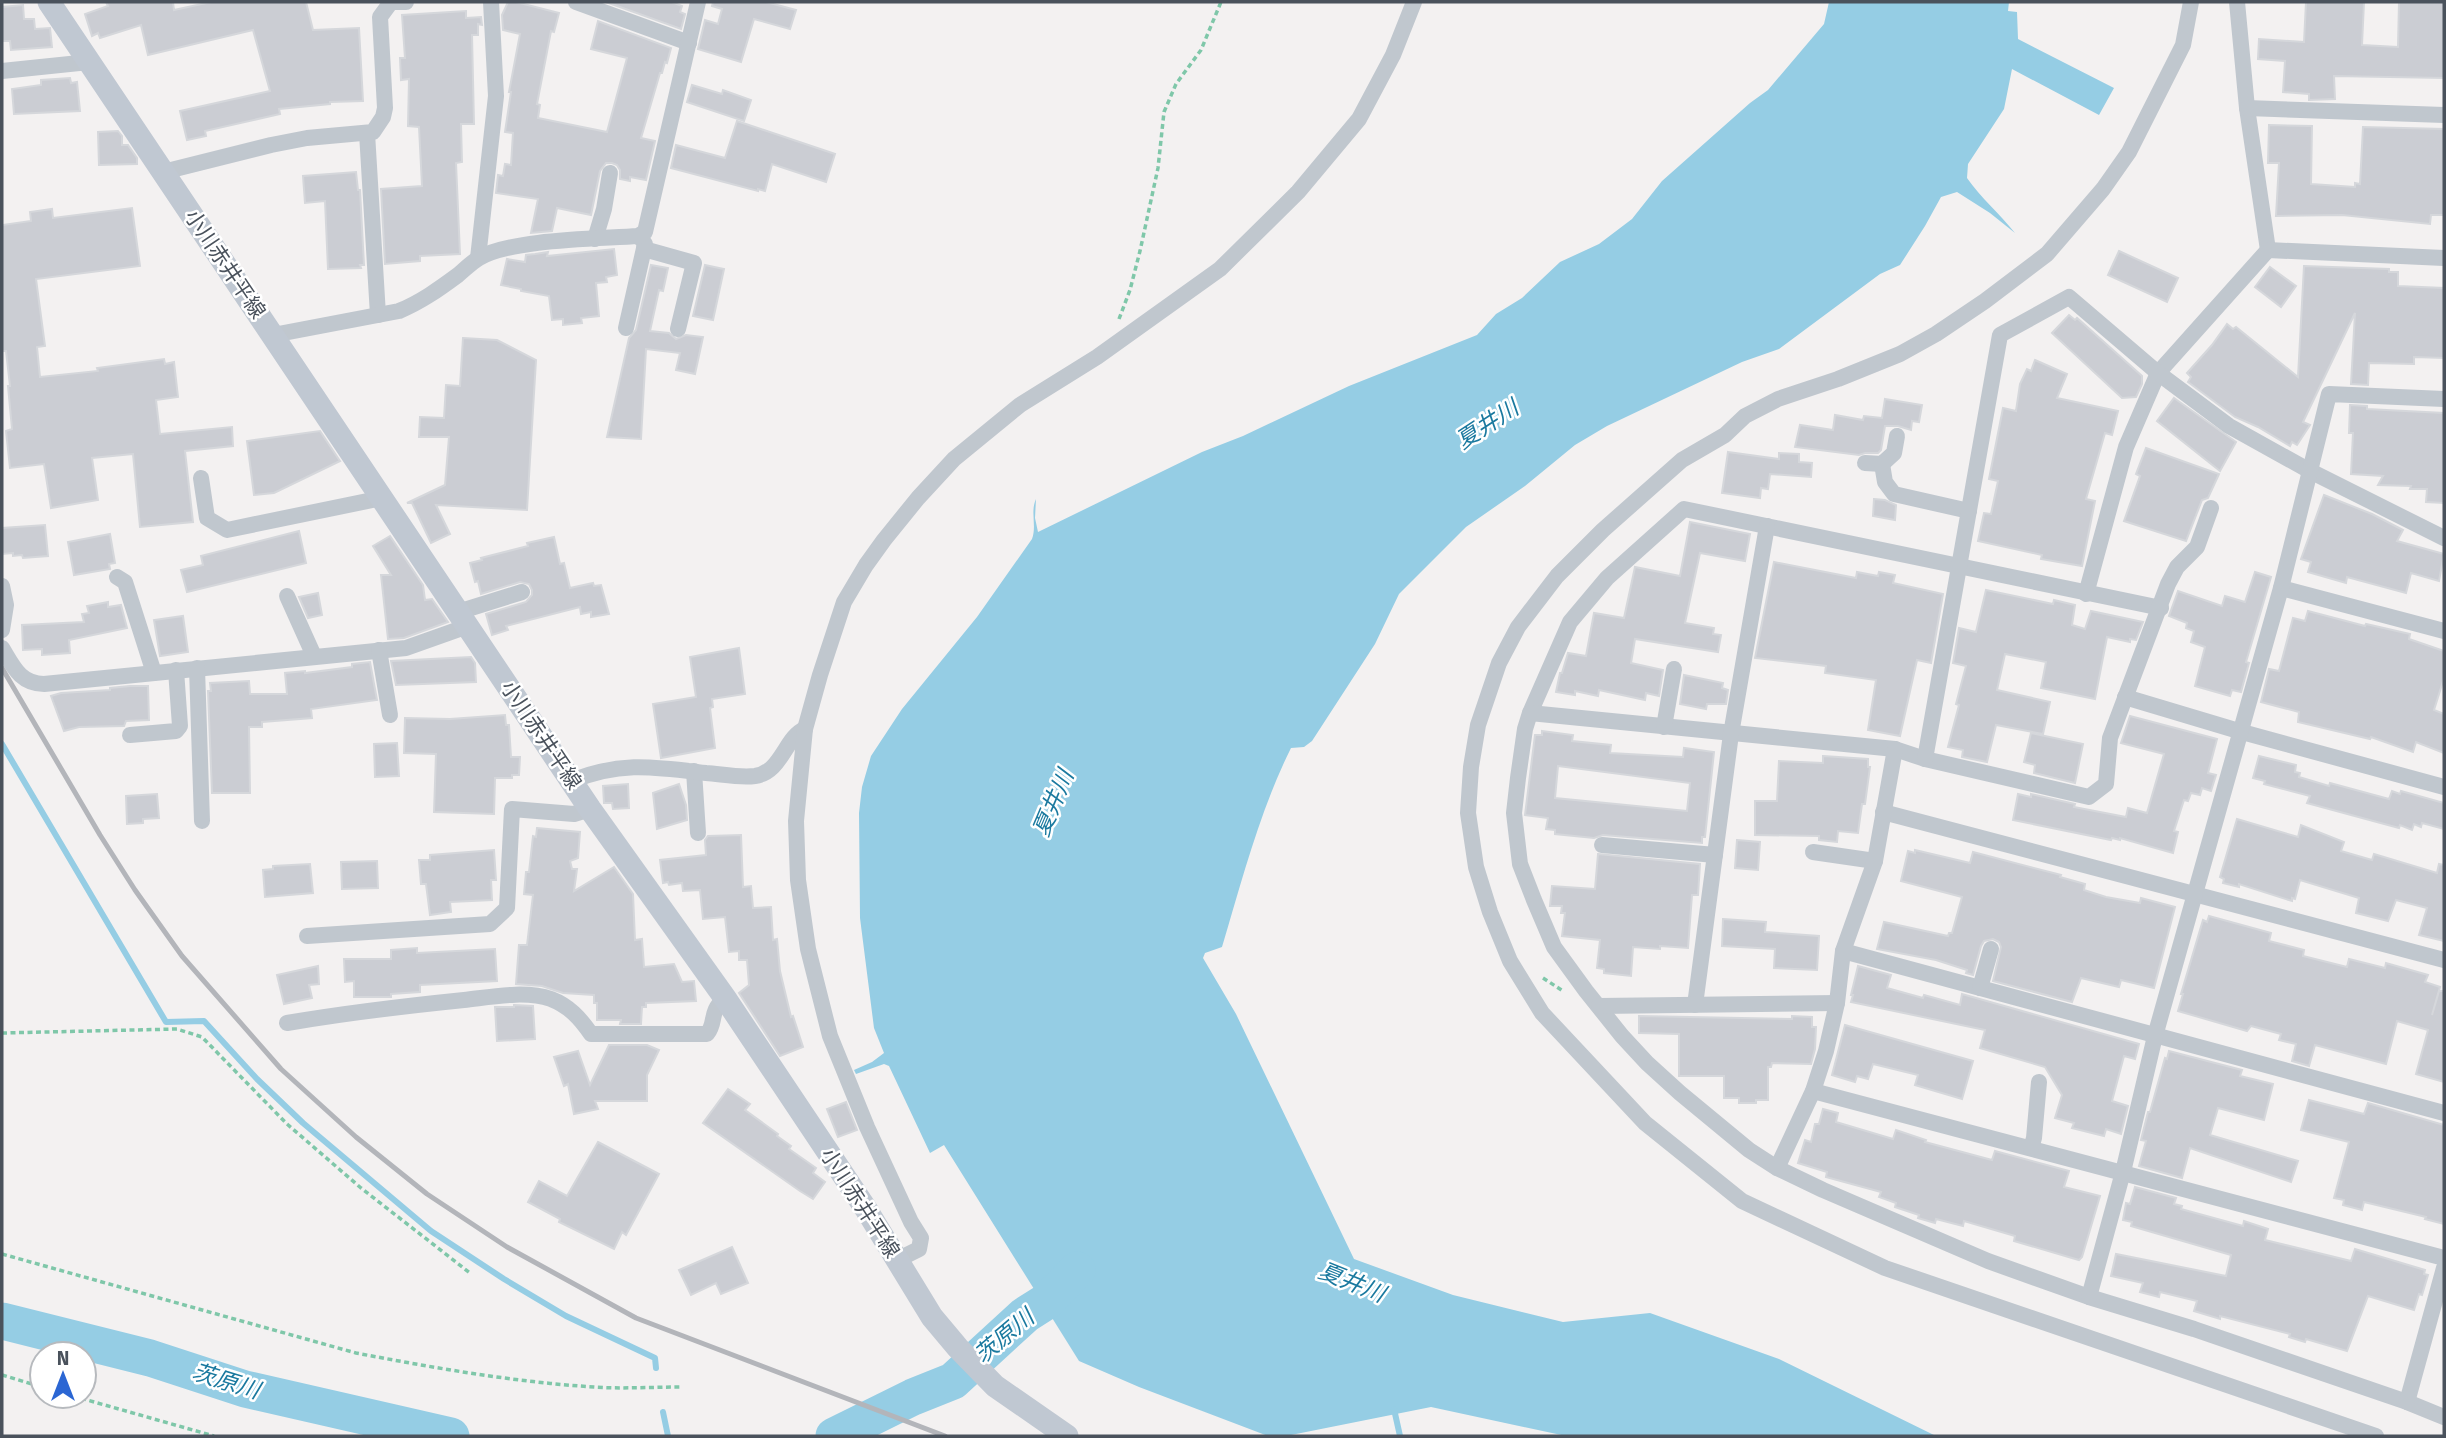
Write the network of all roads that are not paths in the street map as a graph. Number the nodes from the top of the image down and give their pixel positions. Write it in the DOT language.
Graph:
graph roads {
  1 [pos="48,2"];
  2 [pos="406,2"];
  3 [pos="492,2"];
  4 [pos="576,2"];
  5 [pos="698,2"];
  6 [pos="1414,2"];
  7 [pos="2191,2"];
  8 [pos="2237,2"];
  9 [pos="689,43"];
  10 [pos="89,62"];
  11 [pos="2,71"];
  12 [pos="2247,108"];
  13 [pos="2444,115"];
  14 [pos="367,133"];
  15 [pos="163,172"];
  16 [pos="611,173"];
  17 [pos="595,239"];
  18 [pos="641,242"];
  19 [pos="2268,250"];
  20 [pos="478,258"];
  21 [pos="2444,258"];
  22 [pos="378,315"];
  23 [pos="626,328"];
  24 [pos="678,329"];
  25 [pos="272,335"];
  26 [pos="2158,373"];
  27 [pos="2444,399"];
  28 [pos="1897,436"];
  29 [pos="1865,463"];
  30 [pos="1882,464"];
  31 [pos="2310,471"];
  32 [pos="201,478"];
  33 [pos="382,498"];
  34 [pos="2211,508"];
  35 [pos="1969,511"];
  36 [pos="1767,526"];
  37 [pos="2444,538"];
  38 [pos="1959,566"];
  39 [pos="117,577"];
  40 [pos="2,586"];
  41 [pos="2281,587"];
  42 [pos="522,592"];
  43 [pos="2086,594"];
  44 [pos="287,596"];
  45 [pos="2161,608"];
  46 [pos="463,619"];
  47 [pos="2,630"];
  48 [pos="2444,631"];
  49 [pos="2,648"];
  50 [pos="379,650"];
  51 [pos="314,656"];
  52 [pos="197,668"];
  53 [pos="1674,669"];
  54 [pos="176,670"];
  55 [pos="154,673"];
  56 [pos="2125,697"];
  57 [pos="1530,713"];
  58 [pos="390,715"];
  59 [pos="1664,727"];
  60 [pos="805,729"];
  61 [pos="2242,733"];
  62 [pos="1731,734"];
  63 [pos="130,735"];
  64 [pos="1895,749"];
  65 [pos="1925,759"];
  66 [pos="694,771"];
  67 [pos="572,781"];
  68 [pos="2444,787"];
  69 [pos="590,809"];
  70 [pos="1883,812"];
  71 [pos="202,821"];
  72 [pos="698,833"];
  73 [pos="1602,845"];
  74 [pos="1813,852"];
  75 [pos="1715,855"];
  76 [pos="1875,861"];
  77 [pos="2196,896"];
  78 [pos="307,936"];
  79 [pos="1990,949"];
  80 [pos="1843,951"];
  81 [pos="2444,960"];
  82 [pos="1980,988"];
  83 [pos="725,998"];
  84 [pos="1596,1003"];
  85 [pos="1837,1003"];
  86 [pos="1695,1004"];
  87 [pos="287,1023"];
  88 [pos="2155,1036"];
  89 [pos="2039,1082"];
  90 [pos="1813,1091"];
  91 [pos="2444,1114"];
  92 [pos="2031,1148"];
  93 [pos="1777,1168"];
  94 [pos="2123,1172"];
  95 [pos="2444,1258"];
  96 [pos="2444,1268"];
  97 [pos="902,1269"];
  98 [pos="2089,1297"];
  99 [pos="2407,1402"];
  100 [pos="2444,1417"];
  101 [pos="1067,1436"];
  102 [pos="2376,1436"];
  1 -- 10 [label="main road, 小川赤井平線"];
  2 -- 14 [label="street"];
  3 -- 20 [label="street"];
  4 -- 9 [label="street"];
  5 -- 9 [label="street"];
  6 -- 60 [label="street"];
  7 -- 102 [label="street"];
  8 -- 12 [label="street"];
  9 -- 18 [label="street"];
  10 -- 11 [label="street"];
  10 -- 15 [label="main road, 小川赤井平線"];
  12 -- 13 [label="street"];
  12 -- 19 [label="street"];
  14 -- 15 [label="street"];
  14 -- 22 [label="street"];
  15 -- 25 [label="main road, 小川赤井平線"];
  16 -- 17 [label="street"];
  17 -- 18 [label="street"];
  17 -- 20 [label="street"];
  18 -- 23 [label="street"];
  18 -- 24 [label="street"];
  19 -- 21 [label="street"];
  19 -- 26 [label="street"];
  20 -- 22 [label="street"];
  22 -- 25 [label="street"];
  25 -- 33 [label="main road, 小川赤井平線"];
  26 -- 31 [label="street"];
  26 -- 35 [label="street"];
  26 -- 43 [label="street"];
  27 -- 31 [label="street"];
  28 -- 30 [label="street"];
  29 -- 30 [label="street"];
  30 -- 35 [label="street"];
  31 -- 37 [label="street"];
  31 -- 41 [label="street"];
  32 -- 33 [label="street"];
  33 -- 46 [label="main road, 小川赤井平線"];
  34 -- 45 [label="street"];
  35 -- 38 [label="street"];
  36 -- 38 [label="street"];
  36 -- 57 [label="street"];
  36 -- 62 [label="street"];
  38 -- 43 [label="street"];
  38 -- 65 [label="street"];
  39 -- 55 [label="street"];
  40 -- 47 [label="street"];
  41 -- 48 [label="street"];
  41 -- 61 [label="street"];
  42 -- 46 [label="street"];
  43 -- 45 [label="street"];
  44 -- 51 [label="street"];
  45 -- 56 [label="street"];
  46 -- 50 [label="street"];
  46 -- 67 [label="main road, 小川赤井平線"];
  49 -- 55 [label="street"];
  50 -- 51 [label="street"];
  50 -- 58 [label="street"];
  51 -- 52 [label="street"];
  52 -- 54 [label="street"];
  52 -- 71 [label="street"];
  53 -- 59 [label="street"];
  54 -- 55 [label="street"];
  54 -- 63 [label="street"];
  56 -- 61 [label="street"];
  56 -- 65 [label="street"];
  57 -- 59 [label="street"];
  57 -- 84 [label="street"];
  59 -- 62 [label="street"];
  60 -- 66 [label="street"];
  60 -- 97 [label="street"];
  61 -- 68 [label="street"];
  61 -- 77 [label="street"];
  62 -- 64 [label="street"];
  62 -- 75 [label="street"];
  64 -- 65 [label="street"];
  64 -- 70 [label="street"];
  66 -- 67 [label="street"];
  66 -- 72 [label="street"];
  67 -- 69 [label="main road, 小川赤井平線"];
  69 -- 78 [label="street"];
  69 -- 83 [label="main road, 小川赤井平線"];
  70 -- 76 [label="street"];
  70 -- 77 [label="street"];
  73 -- 75 [label="street"];
  74 -- 76 [label="street"];
  75 -- 86 [label="street"];
  76 -- 80 [label="street"];
  77 -- 81 [label="street"];
  77 -- 88 [label="street"];
  79 -- 82 [label="street"];
  80 -- 82 [label="street"];
  80 -- 85 [label="street"];
  82 -- 88 [label="street"];
  83 -- 87 [label="street"];
  83 -- 97 [label="main road, 小川赤井平線"];
  84 -- 86 [label="street"];
  84 -- 93 [label="street"];
  85 -- 86 [label="street"];
  85 -- 90 [label="street"];
  88 -- 91 [label="street"];
  88 -- 94 [label="street"];
  89 -- 92 [label="street"];
  90 -- 92 [label="street"];
  90 -- 93 [label="street"];
  92 -- 94 [label="street"];
  93 -- 98 [label="street"];
  94 -- 95 [label="street"];
  94 -- 98 [label="street"];
  96 -- 99 [label="street"];
  97 -- 101 [label="main road, 小川赤井平線"];
  98 -- 99 [label="street"];
  99 -- 100 [label="street"];
}
